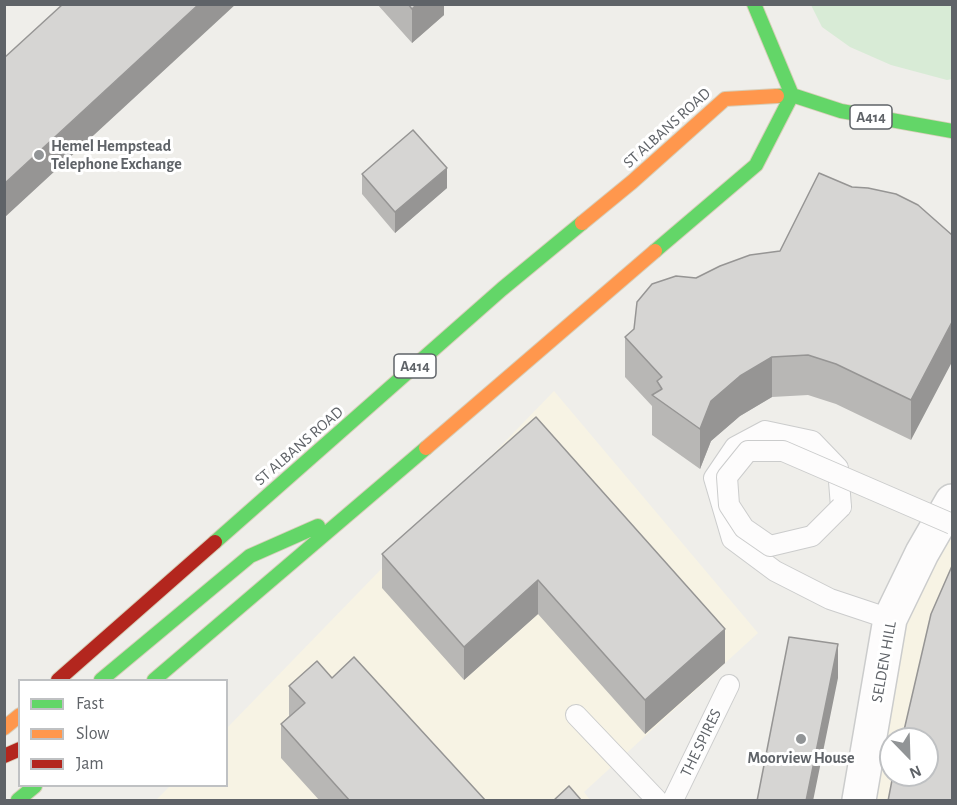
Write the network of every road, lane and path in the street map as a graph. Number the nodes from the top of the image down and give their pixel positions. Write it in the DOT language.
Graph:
graph roads {
  1 [pos="754,4"];
  2 [pos="792,95"];
  3 [pos="952,131"];
  4 [pos="952,501"];
  5 [pos="353,510"];
  6 [pos="952,524"];
  7 [pos="890,619"];
  8 [pos="60,679"];
  9 [pos="103,679"];
  10 [pos="156,679"];
  11 [pos="729,685"];
  12 [pos="576,715"];
  13 [pos="18,717"];
  14 [pos="4,728"];
  15 [pos="18,750"];
  16 [pos="4,756"];
  17 [pos="34,787"];
  18 [pos="18,801"];
  19 [pos="657,801"];
  20 [pos="673,801"];
  21 [pos="859,801"];
  1 -- 2 [label="main road"];
  2 -- 3 [label="main road, A414"];
  2 -- 5 [label="main road"];
  2 -- 8 [label="main road, ST ALBANS ROAD / A414"];
  4 -- 7 [label="street, SELDEN HILL"];
  5 -- 9 [label="main road"];
  5 -- 10 [label="main road"];
  6 -- 7 [label="lane, bridge"];
  7 -- 21 [label="street, SELDEN HILL"];
  11 -- 20 [label="lane, THE SPIRES"];
  12 -- 19 [label="lane"];
  13 -- 14 [label="main road"];
  15 -- 16 [label="main road"];
  17 -- 18 [label="main road"];
}
